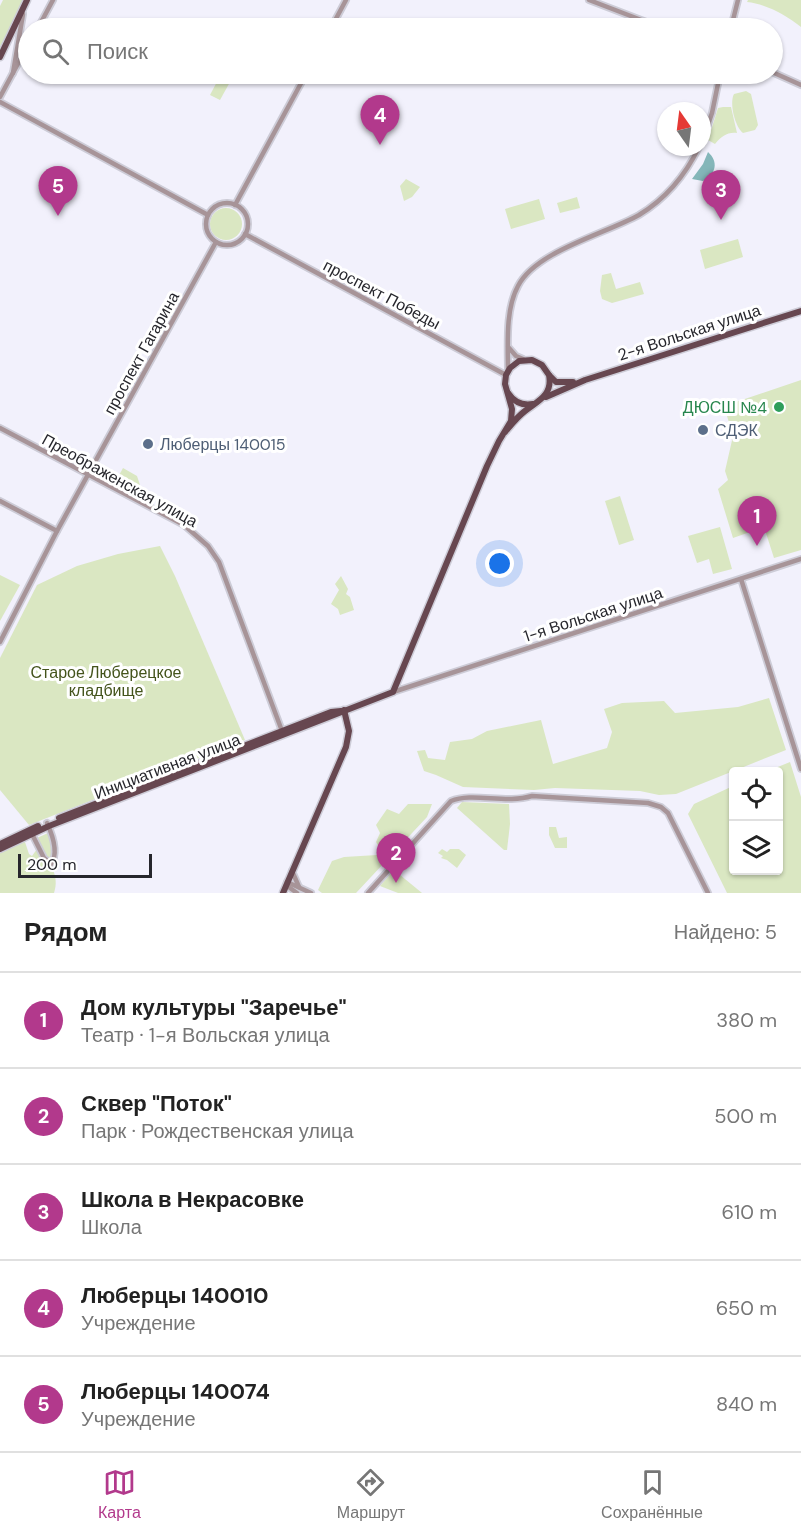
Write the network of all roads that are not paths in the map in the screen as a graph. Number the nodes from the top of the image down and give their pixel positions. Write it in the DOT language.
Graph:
graph roads {
  1 [pos="53,0"];
  2 [pos="346,0"];
  3 [pos="589,0"];
  4 [pos="738,0"];
  5 [pos="26,3"];
  6 [pos="19,18"];
  7 [pos="23,18"];
  8 [pos="43,18"];
  9 [pos="336,18"];
  10 [pos="636,18"];
  11 [pos="734,18"];
  12 [pos="18,20"];
  13 [pos="18,46"];
  14 [pos="0,57"];
  15 [pos="18,64"];
  16 [pos="13,73"];
  17 [pos="783,77"];
  18 [pos="301,84"];
  19 [pos="718,84"];
  20 [pos="801,85"];
  21 [pos="0,97"];
  22 [pos="0,102"];
  23 [pos="711,113"];
  24 [pos="694,156"];
  25 [pos="235,206"];
  26 [pos="208,215"];
  27 [pos="245,234"];
  28 [pos="216,242"];
  29 [pos="801,311"];
  30 [pos="508,345"];
  31 [pos="525,360"];
  32 [pos="507,374"];
  33 [pos="549,375"];
  34 [pos="585,380"];
  35 [pos="506,388"];
  36 [pos="539,401"];
  37 [pos="0,428"];
  38 [pos="505,432"];
  39 [pos="87,476"];
  40 [pos="0,501"];
  41 [pos="57,531"];
  42 [pos="801,559"];
  43 [pos="741,579"];
  44 [pos="0,642"];
  45 [pos="393,692"];
  46 [pos="344,710"];
  47 [pos="282,731"];
  48 [pos="800,763"];
  49 [pos="801,769"];
  50 [pos="48,824"];
  51 [pos="30,832"];
  52 [pos="0,844"];
  53 [pos="0,849"];
  54 [pos="292,871"];
  55 [pos="287,884"];
  56 [pos="299,887"];
  57 [pos="282,893"];
  58 [pos="297,893"];
  59 [pos="311,893"];
  60 [pos="368,893"];
  61 [pos="708,893"];
  1 -- 8 [label="street"];
  2 -- 9 [label="street"];
  3 -- 10 [label="street"];
  4 -- 11 [label="street"];
  5 -- 6 [label="main road"];
  5 -- 7 [label="street"];
  12 -- 14 [label="main road"];
  13 -- 16 [label="street"];
  15 -- 16 [label="street"];
  16 -- 21 [label="street"];
  17 -- 20 [label="street"];
  18 -- 25 [label="street"];
  19 -- 23 [label="street"];
  22 -- 26 [label="street"];
  24 -- 30 [label="street"];
  25 -- 26 [label="street"];
  25 -- 27 [label="street"];
  26 -- 28 [label="street"];
  27 -- 28 [label="street"];
  27 -- 32 [label="street, проспект Победы"];
  28 -- 39 [label="street, проспект Гагарина"];
  29 -- 34 [label="main road, 2-я Вольская улица"];
  30 -- 31 [label="street"];
  30 -- 32 [label="street"];
  31 -- 32 [label="main road"];
  31 -- 33 [label="main road"];
  32 -- 35 [label="main road"];
  33 -- 34 [label="main road, 2-я Вольская улица"];
  33 -- 36 [label="main road"];
  34 -- 36 [label="main road, 2-я Вольская улица"];
  35 -- 36 [label="main road"];
  35 -- 38 [label="main road"];
  36 -- 38 [label="main road"];
  37 -- 39 [label="street, Преображенская улица"];
  38 -- 45 [label="main road"];
  39 -- 41 [label="street, проспект Гагарина"];
  39 -- 47 [label="street, Преображенская улица"];
  40 -- 41 [label="street"];
  41 -- 44 [label="street, проспект Гагарина"];
  42 -- 43 [label="street, 1-я Вольская улица"];
  43 -- 45 [label="street, 1-я Вольская улица"];
  43 -- 48 [label="street"];
  45 -- 46 [label="main road, Инициативная улица"];
  46 -- 47 [label="main road, Инициативная улица"];
  46 -- 50 [label="main road, Инициативная улица"];
  46 -- 54 [label="main road"];
  47 -- 50 [label="main road, Инициативная улица"];
  48 -- 49 [label="street"];
  50 -- 51 [label="main road, Инициативная улица"];
  50 -- 51 [label="street"];
  51 -- 52 [label="main road, Инициативная улица"];
  51 -- 53 [label="main road, Инициативная улица"];
  54 -- 55 [label="main road"];
  54 -- 56 [label="street"];
  55 -- 56 [label="street"];
  55 -- 57 [label="main road"];
  55 -- 58 [label="street"];
  56 -- 59 [label="street"];
  60 -- 61 [label="street"];
}
